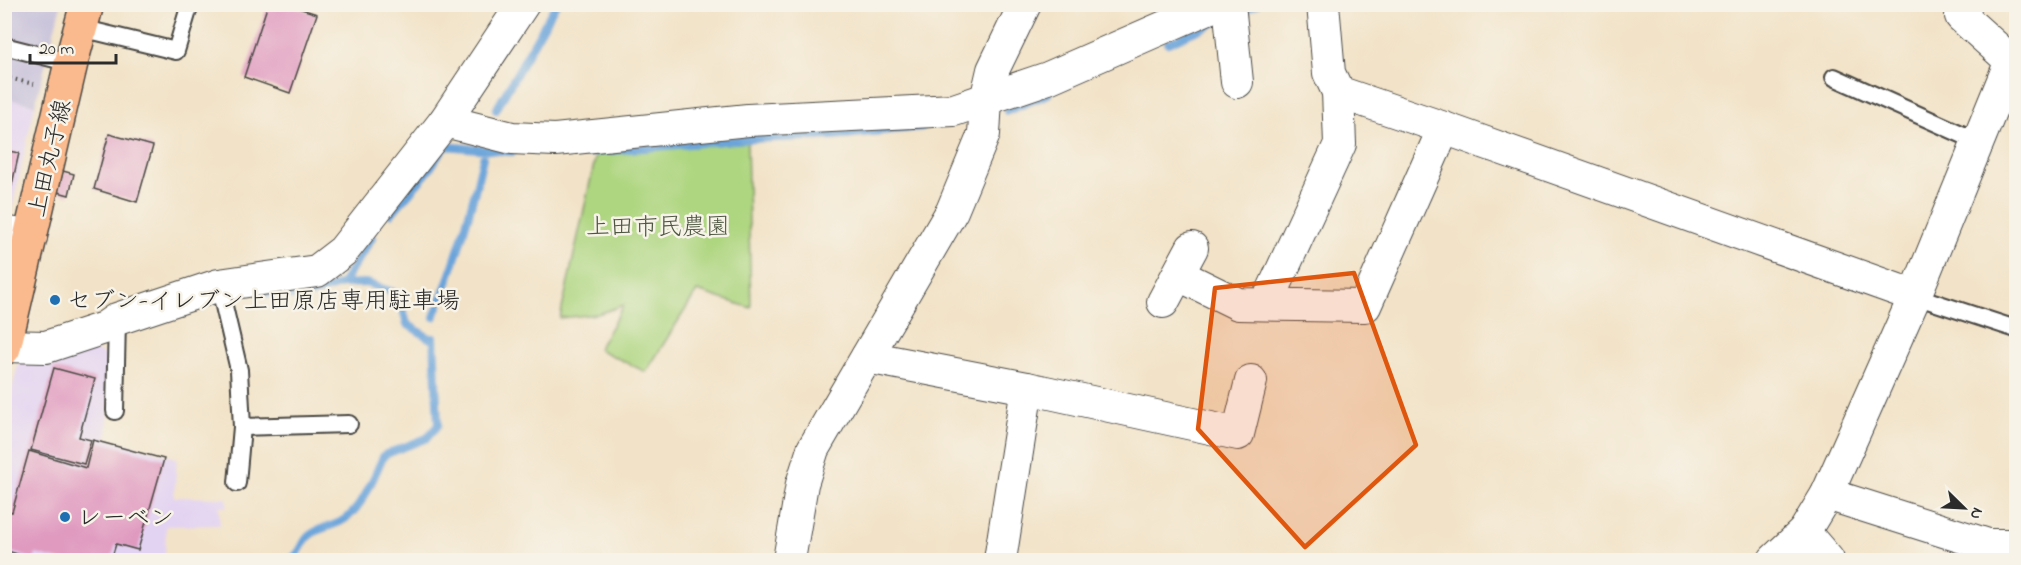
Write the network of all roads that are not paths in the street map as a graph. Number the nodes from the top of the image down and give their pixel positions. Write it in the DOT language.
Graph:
graph roads {
  1 [pos="190,4"];
  2 [pos="523,4"];
  3 [pos="1025,4"];
  4 [pos="1216,4"];
  5 [pos="1229,4"];
  6 [pos="1323,4"];
  7 [pos="1966,4"];
  8 [pos="84,16"];
  9 [pos="4,46"];
  10 [pos="2014,62"];
  11 [pos="71,63"];
  12 [pos="1834,77"];
  13 [pos="1237,82"];
  14 [pos="1338,92"];
  15 [pos="986,100"];
  16 [pos="445,121"];
  17 [pos="1444,128"];
  18 [pos="1979,142"];
  19 [pos="17,235"];
  20 [pos="219,285"];
  21 [pos="1915,296"];
  22 [pos="1163,302"];
  23 [pos="1267,303"];
  24 [pos="117,319"];
  25 [pos="2016,329"];
  26 [pos="5,347"];
  27 [pos="867,357"];
  28 [pos="1251,381"];
  29 [pos="1027,388"];
  30 [pos="116,411"];
  31 [pos="349,424"];
  32 [pos="242,427"];
  33 [pos="237,483"];
  34 [pos="1827,494"];
  35 [pos="1804,532"];
  36 [pos="2016,545"];
  37 [pos="789,561"];
  38 [pos="1000,561"];
  39 [pos="1774,561"];
  40 [pos="1828,561"];
  1 -- 8 [label="lane"];
  2 -- 16 [label="street"];
  3 -- 15 [label="street"];
  4 -- 15 [label="street"];
  5 -- 13 [label="street"];
  6 -- 14 [label="street"];
  7 -- 10 [label="street"];
  8 -- 11 [label="main road, 上田丸子線"];
  9 -- 11 [label="lane"];
  10 -- 18 [label="street"];
  11 -- 19 [label="main road, 上田丸子線"];
  12 -- 18 [label="lane"];
  14 -- 17 [label="street"];
  14 -- 23 [label="street"];
  15 -- 16 [label="street"];
  15 -- 27 [label="street"];
  16 -- 20 [label="street"];
  17 -- 21 [label="street"];
  17 -- 23 [label="street"];
  18 -- 21 [label="street"];
  19 -- 26 [label="main road, 上田丸子線"];
  20 -- 24 [label="street"];
  20 -- 32 [label="lane"];
  21 -- 25 [label="lane"];
  21 -- 34 [label="street"];
  22 -- 23 [label="street"];
  24 -- 26 [label="street"];
  24 -- 30 [label="lane"];
  27 -- 29 [label="street"];
  27 -- 37 [label="street"];
  28 -- 29 [label="street"];
  29 -- 38 [label="street"];
  31 -- 32 [label="lane"];
  32 -- 33 [label="lane"];
  34 -- 35 [label="street"];
  34 -- 36 [label="street"];
  35 -- 39 [label="street"];
  35 -- 40 [label="street"];
}
